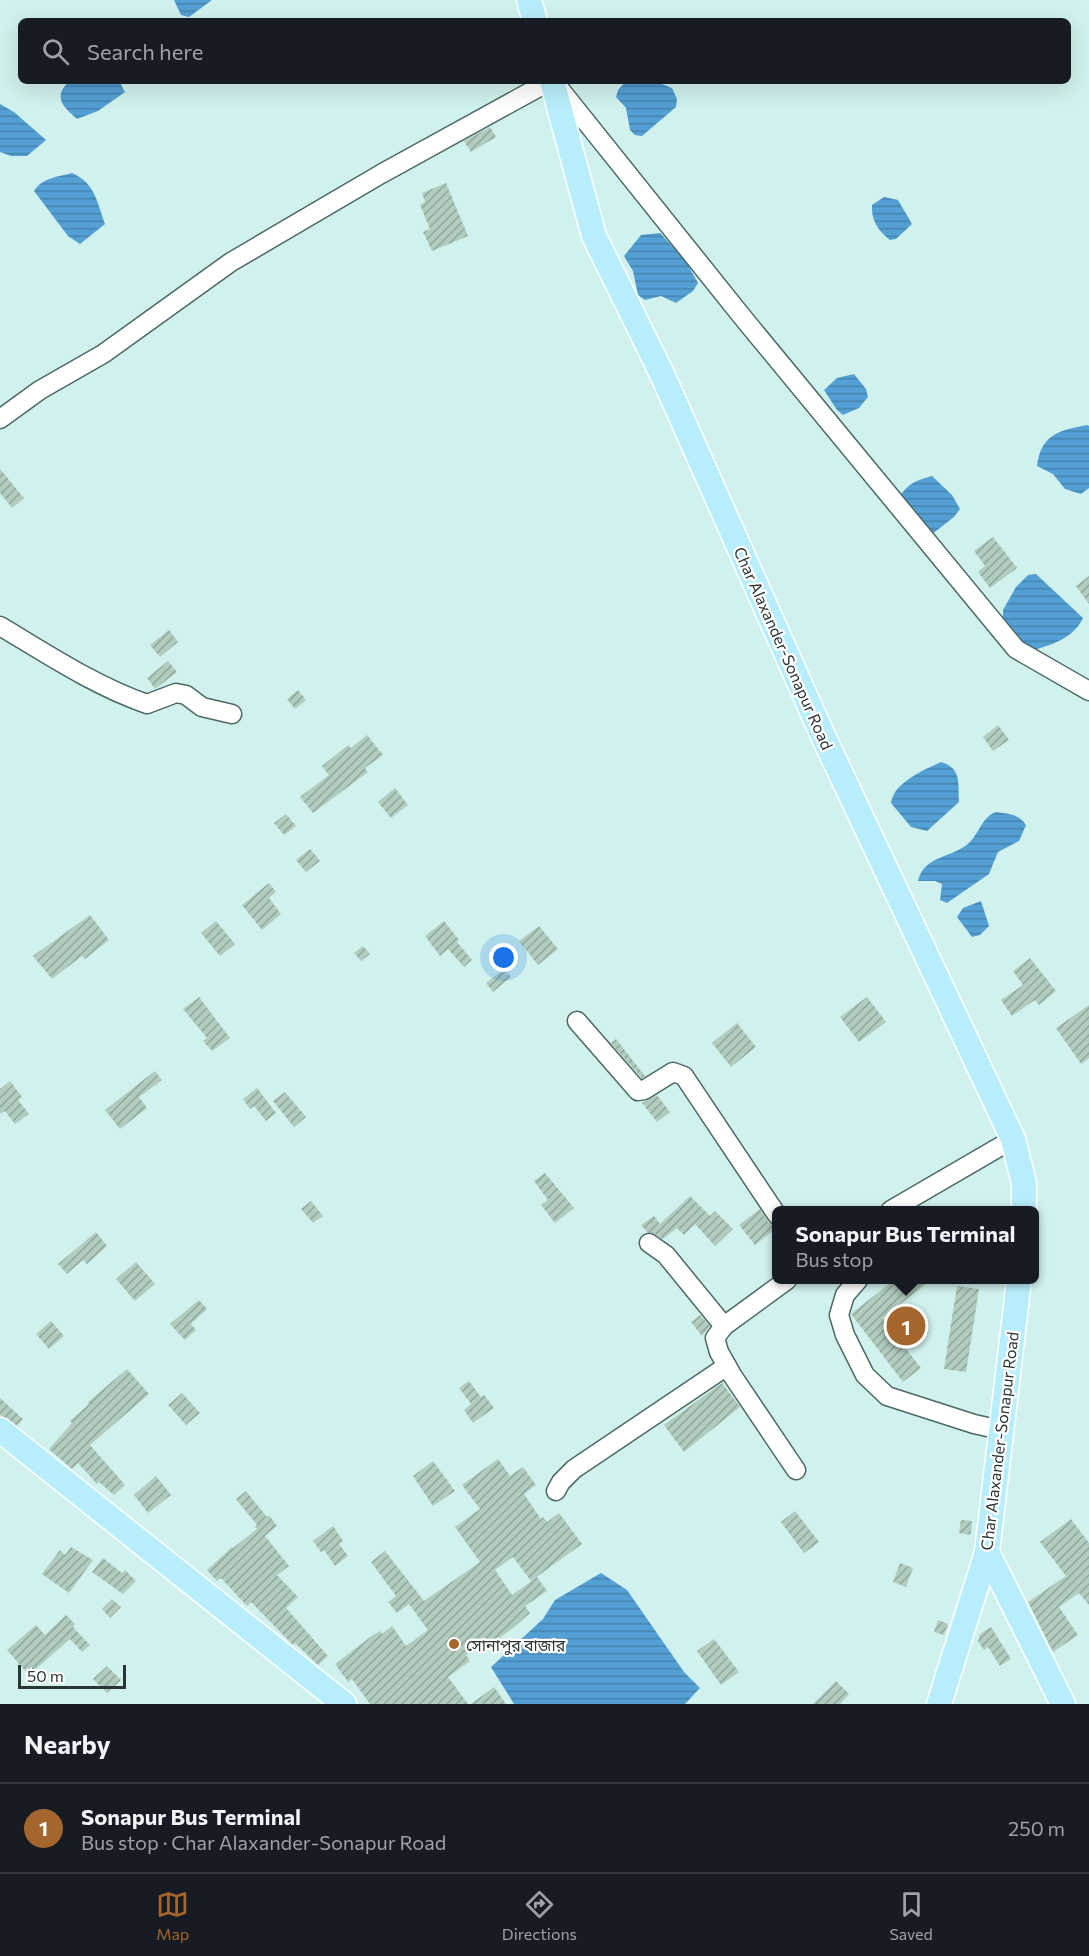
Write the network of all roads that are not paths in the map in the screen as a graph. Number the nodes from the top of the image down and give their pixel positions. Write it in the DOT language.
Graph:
graph roads {
  1 [pos="529,0"];
  2 [pos="534,18"];
  3 [pos="546,84"];
  4 [pos="553,84"];
  5 [pos="554,84"];
  6 [pos="0,419"];
  7 [pos="0,626"];
  8 [pos="1089,691"];
  9 [pos="232,714"];
  10 [pos="577,1021"];
  11 [pos="1013,1139"];
  12 [pos="898,1206"];
  13 [pos="1024,1206"];
  14 [pos="772,1208"];
  15 [pos="649,1243"];
  16 [pos="782,1284"];
  17 [pos="855,1284"];
  18 [pos="1019,1284"];
  19 [pos="724,1326"];
  20 [pos="727,1366"];
  21 [pos="0,1430"];
  22 [pos="1001,1430"];
  23 [pos="796,1470"];
  24 [pos="556,1491"];
  25 [pos="987,1552"];
  26 [pos="344,1704"];
  27 [pos="939,1704"];
  28 [pos="1063,1704"];
  1 -- 2 [label="main road"];
  3 -- 6 [label="street"];
  4 -- 11 [label="main road, Char Alaxander-Sonapur Road"];
  5 -- 8 [label="street"];
  7 -- 9 [label="street"];
  10 -- 14 [label="street"];
  11 -- 12 [label="street"];
  11 -- 13 [label="main road, Char Alaxander-Sonapur Road"];
  15 -- 19 [label="street"];
  16 -- 19 [label="street"];
  17 -- 22 [label="street"];
  18 -- 22 [label="main road, Char Alaxander-Sonapur Road"];
  19 -- 20 [label="street"];
  20 -- 23 [label="street"];
  20 -- 24 [label="street"];
  21 -- 26 [label="main road"];
  22 -- 25 [label="main road, Char Alaxander-Sonapur Road"];
  25 -- 27 [label="main road, Char Alaxander-Sonapur Road"];
  25 -- 28 [label="main road"];
}
